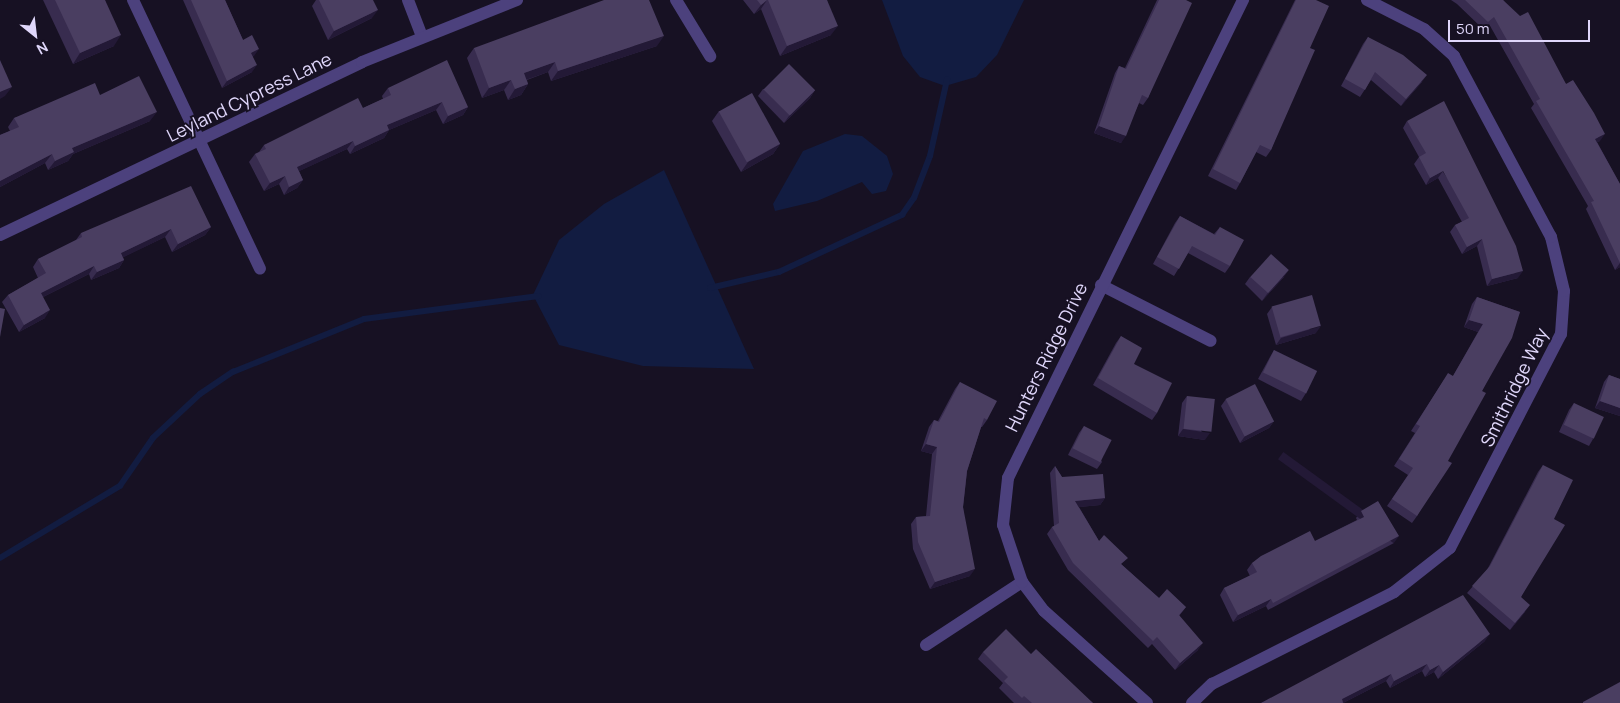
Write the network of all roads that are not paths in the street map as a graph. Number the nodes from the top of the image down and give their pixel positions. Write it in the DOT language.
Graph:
graph roads {
  1 [pos="133,0"];
  2 [pos="408,0"];
  3 [pos="518,0"];
  4 [pos="676,0"];
  5 [pos="1243,0"];
  6 [pos="1367,0"];
  7 [pos="422,36"];
  8 [pos="710,56"];
  9 [pos="198,140"];
  10 [pos="0,235"];
  11 [pos="260,269"];
  12 [pos="1100,285"];
  13 [pos="1210,341"];
  14 [pos="1022,582"];
  15 [pos="926,645"];
  16 [pos="1147,703"];
  17 [pos="1192,703"];
  1 -- 9 [label="street"];
  2 -- 7 [label="street"];
  3 -- 7 [label="street, Leyland Cypress Lane"];
  4 -- 8 [label="street"];
  5 -- 12 [label="street, Hunters Ridge Drive"];
  6 -- 17 [label="street, Smithridge Way"];
  7 -- 9 [label="street, Leyland Cypress Lane"];
  9 -- 10 [label="street, Leyland Cypress Lane"];
  9 -- 11 [label="street"];
  12 -- 13 [label="street"];
  12 -- 14 [label="street, Hunters Ridge Drive"];
  14 -- 15 [label="street"];
  14 -- 16 [label="street, Hunters Ridge Drive"];
}
